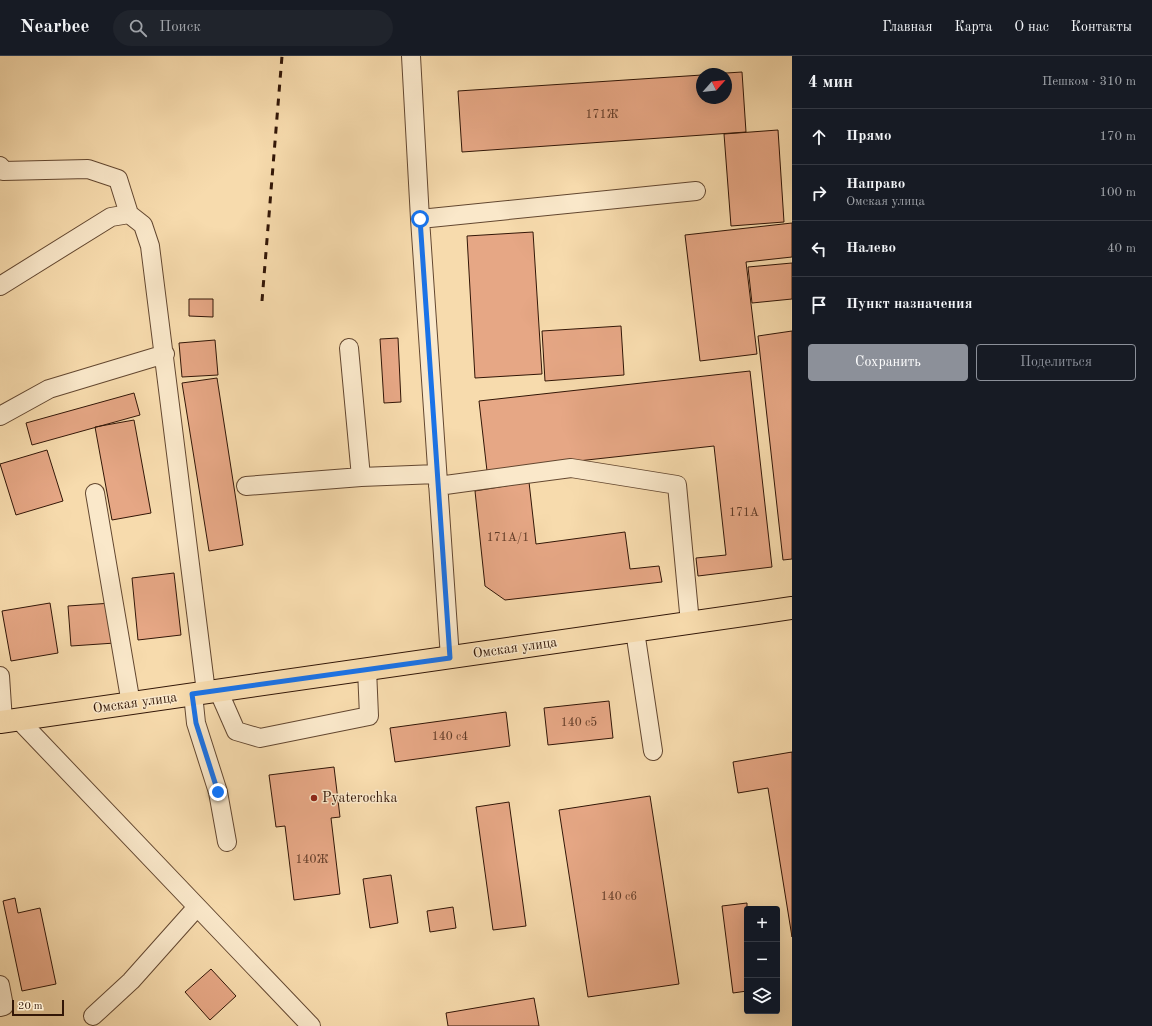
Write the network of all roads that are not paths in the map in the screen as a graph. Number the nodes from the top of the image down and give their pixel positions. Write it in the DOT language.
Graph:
graph roads {
  1 [pos="410,56"];
  2 [pos="0,166"];
  3 [pos="696,191"];
  4 [pos="129,214"];
  5 [pos="420,219"];
  6 [pos="0,286"];
  7 [pos="349,348"];
  8 [pos="164,354"];
  9 [pos="0,416"];
  10 [pos="361,477"];
  11 [pos="437,480"];
  12 [pos="246,486"];
  13 [pos="96,493"];
  14 [pos="792,608"];
  15 [pos="690,623"];
  16 [pos="635,631"];
  17 [pos="450,658"];
  18 [pos="367,669"];
  19 [pos="0,676"];
  20 [pos="206,692"];
  21 [pos="131,704"];
  22 [pos="8,721"];
  23 [pos="653,751"];
  24 [pos="227,842"];
  25 [pos="197,907"];
  26 [pos="0,985"];
  27 [pos="0,1007"];
  28 [pos="93,1016"];
  29 [pos="311,1026"];
  1 -- 5 [label="street"];
  2 -- 4 [label="street"];
  3 -- 5 [label="street"];
  4 -- 6 [label="street"];
  4 -- 8 [label="street"];
  5 -- 11 [label="street"];
  7 -- 10 [label="street"];
  8 -- 9 [label="street"];
  8 -- 20 [label="street"];
  10 -- 11 [label="street"];
  10 -- 12 [label="street"];
  11 -- 15 [label="street"];
  11 -- 17 [label="street"];
  13 -- 21 [label="street"];
  14 -- 15 [label="main road, Омская улица"];
  15 -- 16 [label="main road, Омская улица"];
  16 -- 17 [label="main road, Омская улица"];
  16 -- 23 [label="street"];
  17 -- 18 [label="main road, Омская улица"];
  18 -- 20 [label="main road, Омская улица"];
  18 -- 20 [label="street"];
  19 -- 22 [label="street"];
  20 -- 21 [label="main road, Омская улица"];
  20 -- 24 [label="street"];
  21 -- 22 [label="main road, Омская улица"];
  22 -- 25 [label="street"];
  25 -- 28 [label="street"];
  25 -- 29 [label="street"];
  26 -- 27 [label="street"];
}
